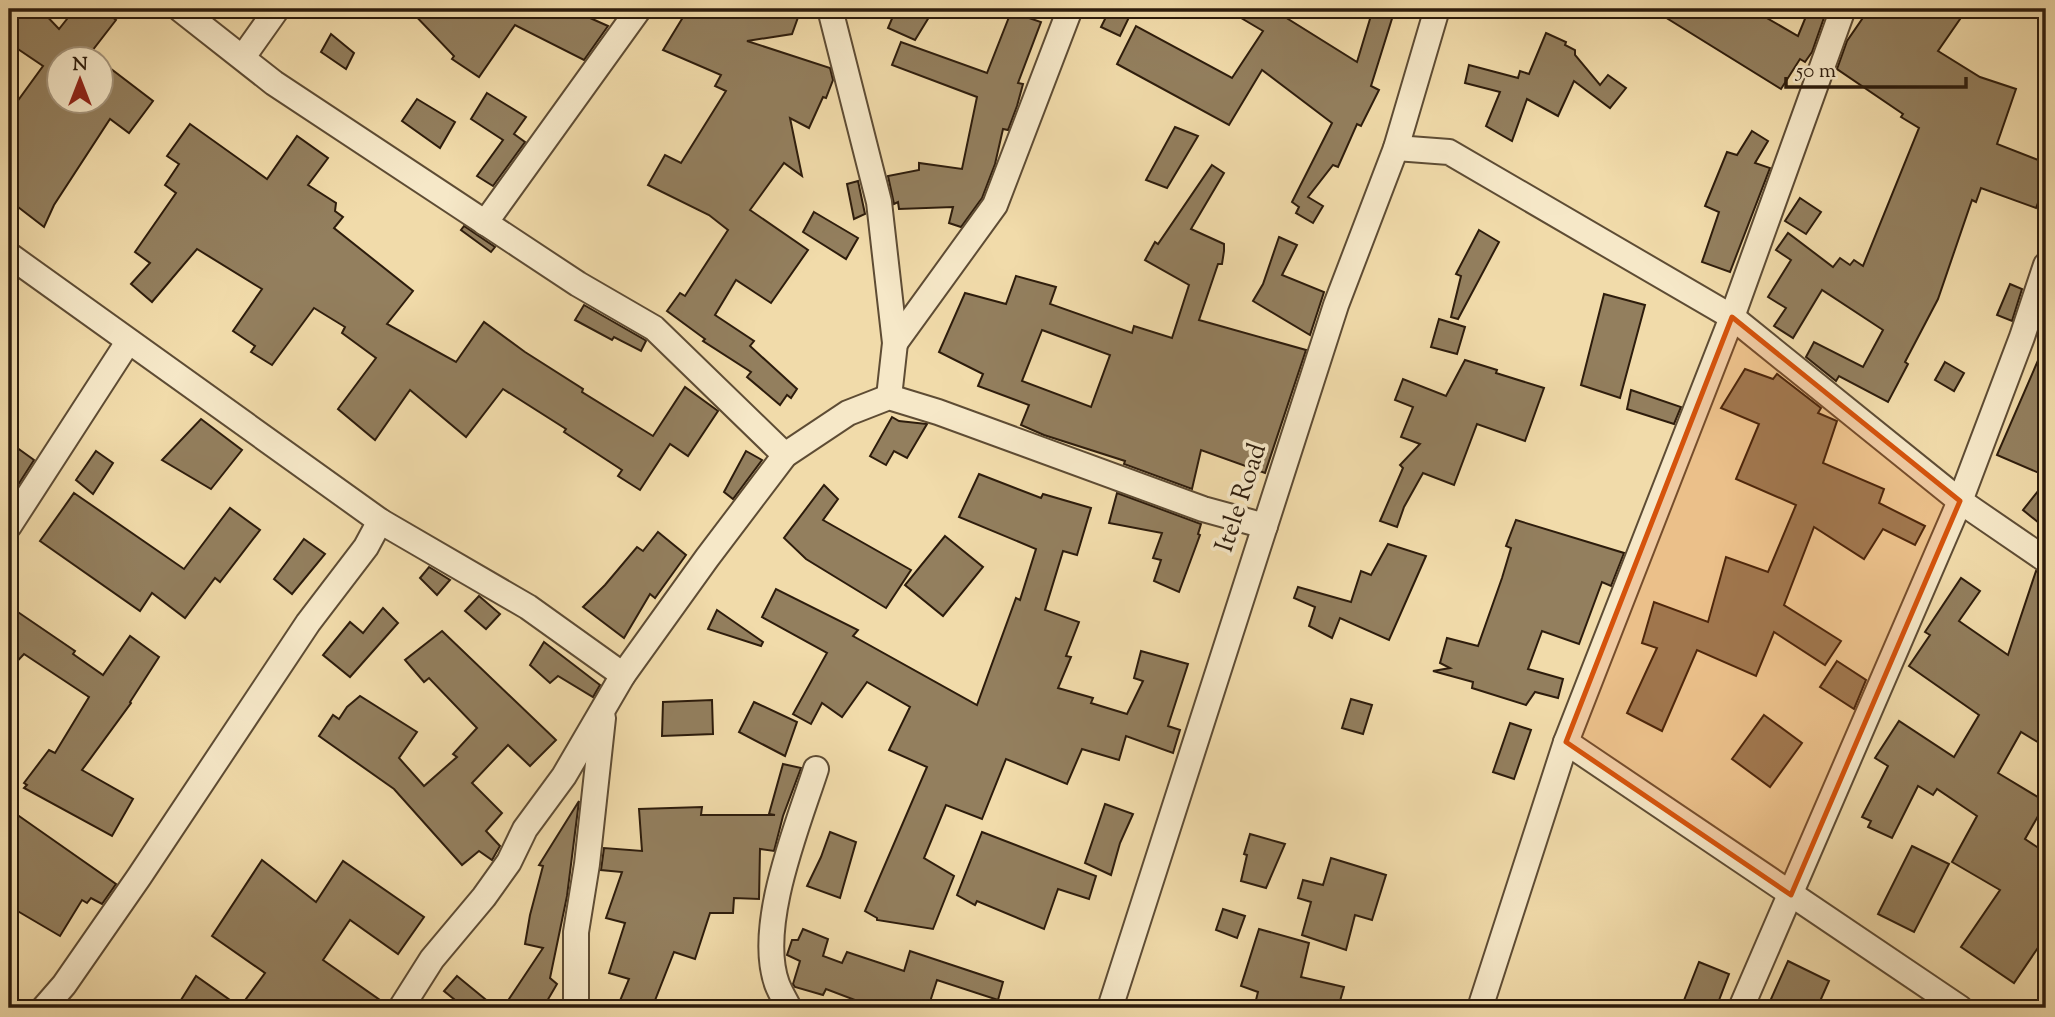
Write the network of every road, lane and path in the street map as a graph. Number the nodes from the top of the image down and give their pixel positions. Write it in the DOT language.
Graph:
graph roads {
  1 [pos="180,9"];
  2 [pos="276,9"];
  3 [pos="639,9"];
  4 [pos="830,9"];
  5 [pos="1070,9"];
  6 [pos="1437,9"];
  7 [pos="1843,9"];
  8 [pos="243,57"];
  9 [pos="1405,118"];
  10 [pos="1396,148"];
  11 [pos="1450,152"];
  12 [pos="485,223"];
  13 [pos="9,255"];
  14 [pos="2046,265"];
  15 [pos="1732,317"];
  16 [pos="128,342"];
  17 [pos="895,343"];
  18 [pos="890,397"];
  19 [pos="785,455"];
  20 [pos="1961,501"];
  21 [pos="380,521"];
  22 [pos="9,526"];
  23 [pos="1265,526"];
  24 [pos="2046,560"];
  25 [pos="623,675"];
  26 [pos="604,710"];
  27 [pos="1566,741"];
  28 [pos="816,769"];
  29 [pos="1791,895"];
  30 [pos="44,1008"];
  31 [pos="401,1008"];
  32 [pos="576,1008"];
  33 [pos="789,1008"];
  34 [pos="1110,1008"];
  35 [pos="1480,1008"];
  36 [pos="1741,1008"];
  37 [pos="1960,1008"];
  1 -- 8 [label="street"];
  2 -- 8 [label="street"];
  3 -- 12 [label="street"];
  4 -- 17 [label="street"];
  5 -- 17 [label="street"];
  6 -- 9 [label="street, Itele Road"];
  7 -- 15 [label="street"];
  8 -- 12 [label="street"];
  9 -- 10 [label="street, Itele Road"];
  9 -- 11 [label="street"];
  10 -- 11 [label="street"];
  10 -- 23 [label="street, Itele Road"];
  11 -- 15 [label="street"];
  12 -- 19 [label="street"];
  13 -- 16 [label="street"];
  14 -- 20 [label="street"];
  15 -- 20 [label="street"];
  15 -- 27 [label="street"];
  16 -- 21 [label="street"];
  16 -- 22 [label="street"];
  17 -- 18 [label="street"];
  18 -- 19 [label="street"];
  18 -- 23 [label="street"];
  19 -- 25 [label="street"];
  20 -- 24 [label="street"];
  20 -- 29 [label="street"];
  21 -- 25 [label="street"];
  21 -- 30 [label="street"];
  23 -- 34 [label="street, Itele Road"];
  25 -- 26 [label="street"];
  26 -- 31 [label="street"];
  26 -- 32 [label="street"];
  27 -- 29 [label="street"];
  27 -- 35 [label="street"];
  28 -- 33 [label="street"];
  29 -- 36 [label="street"];
  29 -- 37 [label="street"];
}
